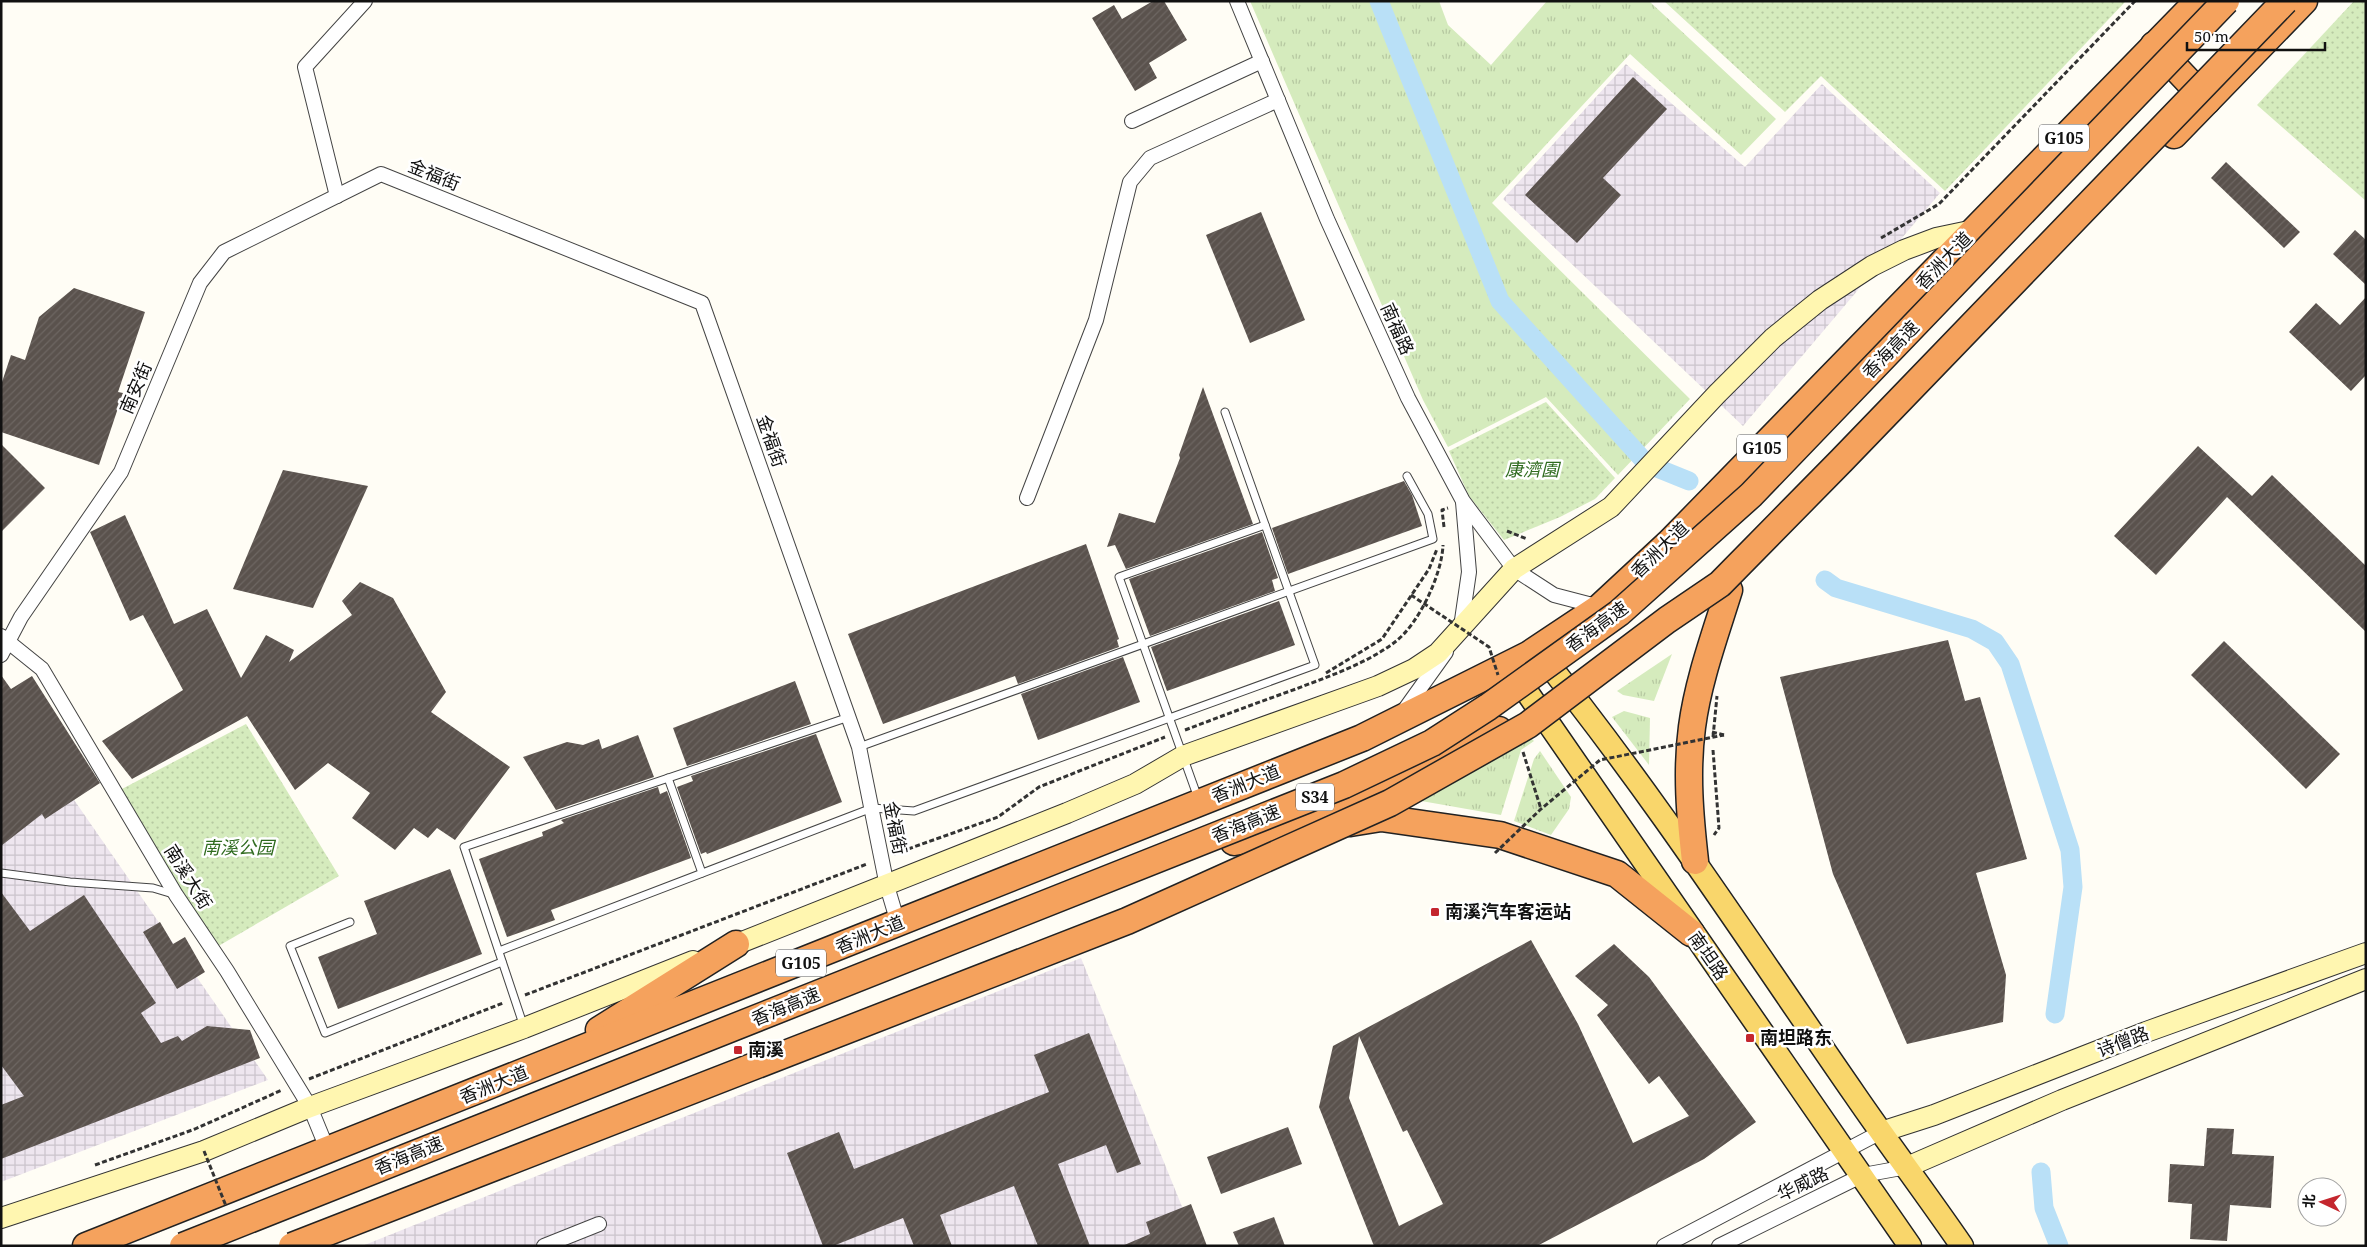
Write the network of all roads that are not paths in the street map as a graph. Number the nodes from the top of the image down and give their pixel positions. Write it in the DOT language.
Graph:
graph roads {
  1 [pos="365,1"];
  2 [pos="1237,1"];
  3 [pos="2198,1"];
  4 [pos="2226,1"];
  5 [pos="2285,1"];
  6 [pos="2304,1"];
  7 [pos="2154,45"];
  8 [pos="1262,61"];
  9 [pos="1278,100"];
  10 [pos="2207,101"];
  11 [pos="1132,121"];
  12 [pos="381,174"];
  13 [pos="337,196"];
  14 [pos="1974,230"];
  15 [pos="1224,412"];
  16 [pos="1407,476"];
  17 [pos="1027,498"];
  18 [pos="1463,501"];
  19 [pos="1265,524"];
  20 [pos="1514,568"];
  21 [pos="1729,590"];
  22 [pos="1289,591"];
  23 [pos="1600,606"];
  24 [pos="1460,630"];
  25 [pos="5,638"];
  26 [pos="1143,644"];
  27 [pos="1536,650"];
  28 [pos="1,655"];
  29 [pos="1508,665"];
  30 [pos="1572,694"];
  31 [pos="1540,710"];
  32 [pos="849,717"];
  33 [pos="1170,718"];
  34 [pos="1396,721"];
  35 [pos="859,747"];
  36 [pos="1183,756"];
  37 [pos="668,778"];
  38 [pos="1200,803"];
  39 [pos="872,808"];
  40 [pos="1234,842"];
  41 [pos="1695,861"];
  42 [pos="1,873"];
  43 [pos="702,873"];
  44 [pos="887,886"];
  45 [pos="176,895"];
  46 [pos="350,922"];
  47 [pos="898,923"];
  48 [pos="1691,933"];
  49 [pos="736,944"];
  50 [pos="498,951"];
  51 [pos="2366,953"];
  52 [pos="502,962"];
  53 [pos="2366,979"];
  54 [pos="524,1028"];
  55 [pos="542,1065"];
  56 [pos="310,1106"];
  57 [pos="1881,1132"];
  58 [pos="328,1150"];
  59 [pos="1845,1152"];
  60 [pos="1907,1167"];
  61 [pos="1863,1175"];
  62 [pos="1,1218"];
  63 [pos="599,1224"];
  64 [pos="86,1246"];
  65 [pos="183,1246"];
  66 [pos="206,1246"];
  67 [pos="292,1246"];
  68 [pos="544,1246"];
  69 [pos="1664,1246"];
  70 [pos="1719,1246"];
  71 [pos="1910,1246"];
  72 [pos="1962,1246"];
  1 -- 13 [label="street"];
  2 -- 8 [label="street, 南福路"];
  3 -- 7 [label="highway, 香洲大道 / G105"];
  4 -- 65 [label="highway, 香海高速 / S34, bridge"];
  5 -- 67 [label="highway, 香海高速 / S34, bridge"];
  6 -- 10 [label="highway, G105"];
  7 -- 10 [label="highway"];
  7 -- 14 [label="highway, 香洲大道 / G105"];
  8 -- 9 [label="street, 南福路"];
  8 -- 11 [label="street"];
  9 -- 17 [label="street"];
  9 -- 18 [label="street, 南福路"];
  10 -- 21 [label="highway, G105"];
  12 -- 13 [label="street, 南安街"];
  12 -- 32 [label="street, 金福街"];
  13 -- 25 [label="street, 南安街"];
  14 -- 20 [label="street"];
  14 -- 23 [label="highway, 香洲大道 / G105"];
  15 -- 19 [label="lane"];
  16 -- 22 [label="lane"];
  18 -- 20 [label="street, 南福路"];
  18 -- 24 [label="street"];
  19 -- 22 [label="lane"];
  19 -- 26 [label="lane"];
  20 -- 23 [label="street, 南福路"];
  20 -- 24 [label="street"];
  21 -- 30 [label="highway, G105"];
  21 -- 41 [label="highway"];
  22 -- 26 [label="lane"];
  22 -- 33 [label="lane"];
  23 -- 27 [label="highway, 香洲大道 / G105"];
  24 -- 34 [label="street"];
  24 -- 36 [label="street"];
  25 -- 28 [label="street, 南安街"];
  25 -- 45 [label="street, 南溪大街"];
  26 -- 33 [label="lane"];
  26 -- 35 [label="lane"];
  27 -- 29 [label="highway, 香洲大道 / G105"];
  27 -- 30 [label="main road"];
  29 -- 31 [label="main road, 南坦路"];
  29 -- 34 [label="highway, 香洲大道 / G105"];
  30 -- 31 [label="highway, G105"];
  30 -- 41 [label="main road"];
  31 -- 40 [label="highway, G105"];
  31 -- 48 [label="main road, 南坦路"];
  32 -- 35 [label="street, 金福街"];
  32 -- 37 [label="lane"];
  33 -- 36 [label="lane"];
  33 -- 39 [label="lane"];
  34 -- 38 [label="highway, 香洲大道 / G105"];
  35 -- 39 [label="street, 金福街"];
  36 -- 38 [label="lane"];
  36 -- 44 [label="street"];
  37 -- 43 [label="lane"];
  37 -- 50 [label="lane"];
  38 -- 47 [label="highway, 香洲大道 / G105"];
  39 -- 43 [label="lane"];
  39 -- 44 [label="street, 金福街"];
  40 -- 48 [label="highway"];
  40 -- 66 [label="highway, G105"];
  41 -- 57 [label="main road"];
  42 -- 45 [label="lane"];
  43 -- 50 [label="lane"];
  44 -- 47 [label="street, 金福街"];
  44 -- 49 [label="street"];
  45 -- 56 [label="street, 南溪大街"];
  46 -- 52 [label="lane"];
  47 -- 55 [label="highway, 香洲大道 / G105"];
  48 -- 59 [label="main road, 南坦路"];
  49 -- 54 [label="street"];
  49 -- 55 [label="highway"];
  50 -- 52 [label="lane"];
  51 -- 57 [label="street, 诗僧路"];
  52 -- 54 [label="lane"];
  53 -- 60 [label="street, 诗僧路"];
  54 -- 56 [label="street"];
  55 -- 58 [label="highway, 香洲大道 / G105"];
  56 -- 58 [label="street, 南溪大街"];
  56 -- 62 [label="street"];
  57 -- 59 [label="street"];
  57 -- 60 [label="main road"];
  58 -- 64 [label="highway, 香洲大道 / G105"];
  59 -- 61 [label="main road, 南坦路"];
  59 -- 69 [label="street"];
  60 -- 61 [label="street, 华威路"];
  60 -- 72 [label="main road"];
  61 -- 70 [label="street, 华威路"];
  61 -- 71 [label="main road, 南坦路"];
  63 -- 68 [label="street"];
}
